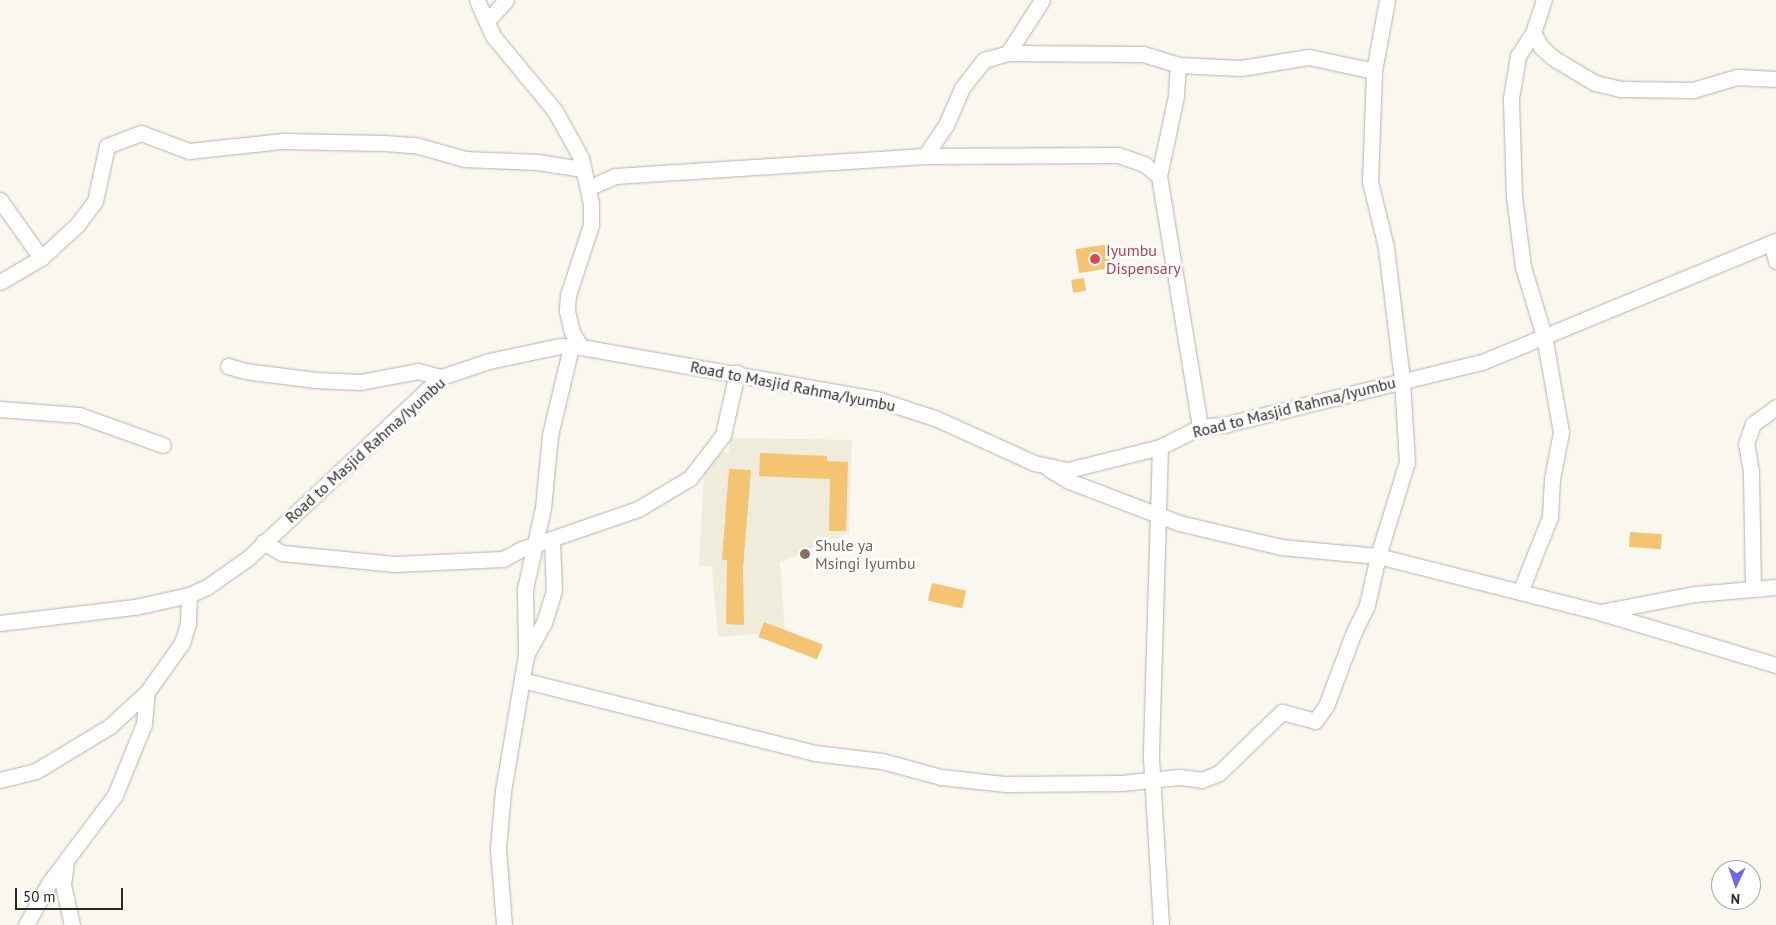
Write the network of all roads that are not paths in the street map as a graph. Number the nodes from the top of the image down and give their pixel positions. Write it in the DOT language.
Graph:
graph roads {
  1 [pos="477,0"];
  2 [pos="506,0"];
  3 [pos="1042,0"];
  4 [pos="1387,0"];
  5 [pos="1544,0"];
  6 [pos="488,20"];
  7 [pos="1533,33"];
  8 [pos="1008,53"];
  9 [pos="1178,66"];
  10 [pos="1374,71"];
  11 [pos="1776,79"];
  12 [pos="925,156"];
  13 [pos="584,169"];
  14 [pos="1159,176"];
  15 [pos="588,188"];
  16 [pos="0,200"];
  17 [pos="1774,242"];
  18 [pos="41,258"];
  19 [pos="1776,261"];
  20 [pos="0,282"];
  21 [pos="1544,336"];
  22 [pos="576,347"];
  23 [pos="228,366"];
  24 [pos="737,374"];
  25 [pos="440,377"];
  26 [pos="1402,380"];
  27 [pos="1776,407"];
  28 [pos="0,408"];
  29 [pos="1200,427"];
  30 [pos="163,445"];
  31 [pos="1160,447"];
  32 [pos="1048,468"];
  33 [pos="1155,514"];
  34 [pos="552,541"];
  35 [pos="263,542"];
  36 [pos="536,545"];
  37 [pos="1378,556"];
  38 [pos="1776,587"];
  39 [pos="1753,589"];
  40 [pos="1520,592"];
  41 [pos="189,595"];
  42 [pos="1599,612"];
  43 [pos="0,623"];
  44 [pos="526,655"];
  45 [pos="1776,665"];
  46 [pos="522,680"];
  47 [pos="147,692"];
  48 [pos="0,780"];
  49 [pos="1152,780"];
  50 [pos="67,860"];
  51 [pos="26,925"];
  52 [pos="72,925"];
  53 [pos="504,925"];
  54 [pos="1161,925"];
  1 -- 6 [label="street"];
  2 -- 6 [label="street"];
  3 -- 8 [label="street"];
  4 -- 10 [label="street"];
  5 -- 7 [label="street"];
  6 -- 13 [label="street"];
  7 -- 11 [label="street"];
  7 -- 21 [label="street"];
  8 -- 9 [label="street"];
  8 -- 12 [label="street"];
  9 -- 10 [label="street"];
  9 -- 14 [label="street"];
  10 -- 26 [label="street"];
  12 -- 14 [label="street"];
  12 -- 15 [label="street"];
  13 -- 15 [label="street"];
  13 -- 18 [label="street"];
  14 -- 29 [label="street"];
  15 -- 22 [label="street"];
  16 -- 18 [label="street"];
  17 -- 19 [label="street"];
  17 -- 21 [label="street, Road to Masjid Rahma/Iyumbu"];
  18 -- 20 [label="street"];
  21 -- 26 [label="street, Road to Masjid Rahma/Iyumbu"];
  21 -- 40 [label="street"];
  22 -- 24 [label="street, Road to Masjid Rahma/Iyumbu"];
  22 -- 25 [label="street, Road to Masjid Rahma/Iyumbu"];
  22 -- 36 [label="street"];
  23 -- 25 [label="street"];
  24 -- 32 [label="street, Road to Masjid Rahma/Iyumbu"];
  24 -- 34 [label="street"];
  25 -- 35 [label="street, Road to Masjid Rahma/Iyumbu"];
  26 -- 29 [label="street, Road to Masjid Rahma/Iyumbu"];
  26 -- 37 [label="street"];
  27 -- 39 [label="street"];
  28 -- 30 [label="street"];
  29 -- 31 [label="street, Road to Masjid Rahma/Iyumbu"];
  31 -- 32 [label="street, Road to Masjid Rahma/Iyumbu"];
  31 -- 33 [label="street"];
  32 -- 33 [label="street"];
  33 -- 37 [label="street"];
  33 -- 49 [label="street"];
  34 -- 36 [label="street"];
  34 -- 44 [label="street"];
  35 -- 36 [label="street"];
  35 -- 41 [label="street, Road to Masjid Rahma/Iyumbu"];
  36 -- 44 [label="street"];
  37 -- 40 [label="street"];
  37 -- 49 [label="street"];
  38 -- 39 [label="street"];
  39 -- 42 [label="street"];
  40 -- 42 [label="street"];
  41 -- 43 [label="street, Road to Masjid Rahma/Iyumbu"];
  41 -- 47 [label="street"];
  42 -- 45 [label="street"];
  44 -- 46 [label="street"];
  46 -- 49 [label="street"];
  46 -- 53 [label="street"];
  47 -- 48 [label="street"];
  47 -- 50 [label="street"];
  49 -- 54 [label="street"];
  50 -- 51 [label="street"];
  50 -- 52 [label="street"];
}
